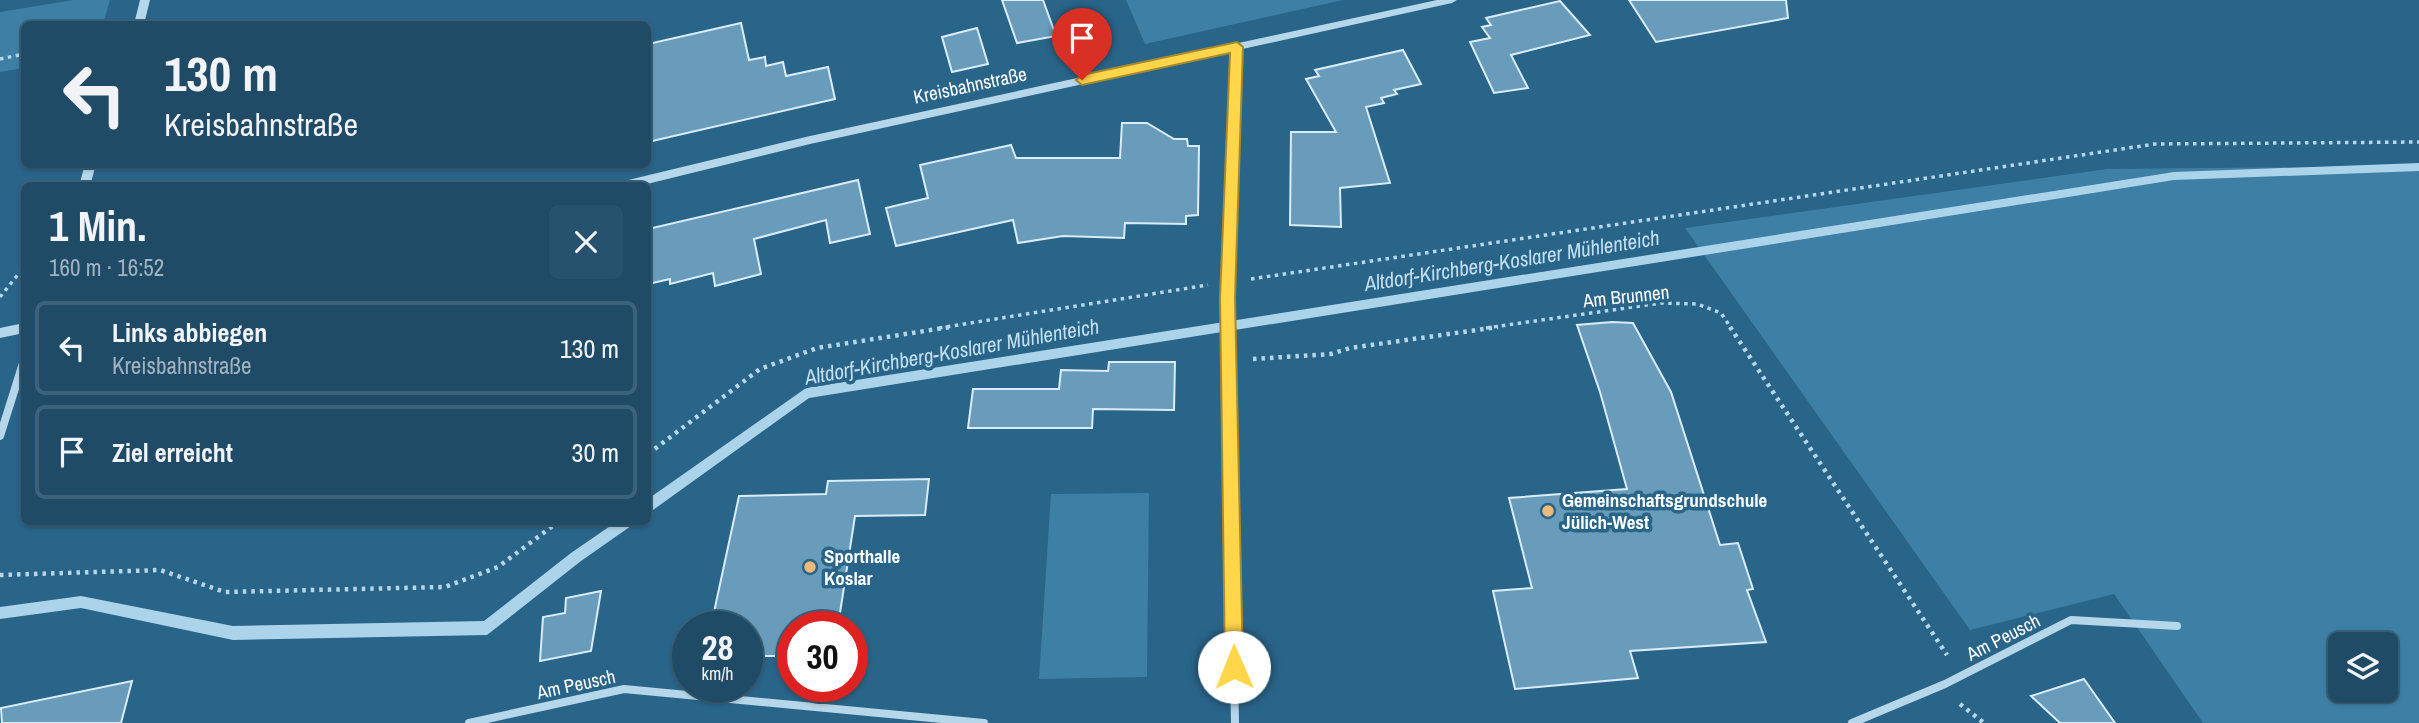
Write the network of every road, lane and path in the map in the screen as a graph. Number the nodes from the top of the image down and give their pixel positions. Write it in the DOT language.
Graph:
graph roads {
  1 [pos="145,0"];
  2 [pos="1452,0"];
  3 [pos="140,21"];
  4 [pos="1237,47"];
  5 [pos="21,55"];
  6 [pos="0,59"];
  7 [pos="2419,142"];
  8 [pos="637,182"];
  9 [pos="21,272"];
  10 [pos="1228,282"];
  11 [pos="0,296"];
  12 [pos="21,329"];
  13 [pos="0,333"];
  14 [pos="1228,355"];
  15 [pos="21,370"];
  16 [pos="0,436"];
  17 [pos="651,452"];
  18 [pos="554,525"];
  19 [pos="0,575"];
  20 [pos="2177,626"];
  21 [pos="1959,677"];
  22 [pos="469,723"];
  23 [pos="984,723"];
  24 [pos="1235,723"];
  25 [pos="1852,723"];
  1 -- 3 [label="street"];
  2 -- 4 [label="street, Kreisbahnstraße"];
  4 -- 8 [label="street, Kreisbahnstraße"];
  4 -- 10 [label="street"];
  5 -- 6 [label="path"];
  7 -- 10 [label="path"];
  9 -- 11 [label="path"];
  10 -- 14 [label="street"];
  10 -- 17 [label="path"];
  12 -- 13 [label="street"];
  14 -- 21 [label="path, Am Brunnen"];
  14 -- 24 [label="street"];
  15 -- 16 [label="street"];
  18 -- 19 [label="path"];
  20 -- 21 [label="street, Am Peusch"];
  21 -- 25 [label="street, Am Peusch"];
  22 -- 23 [label="street, Am Peusch"];
}
